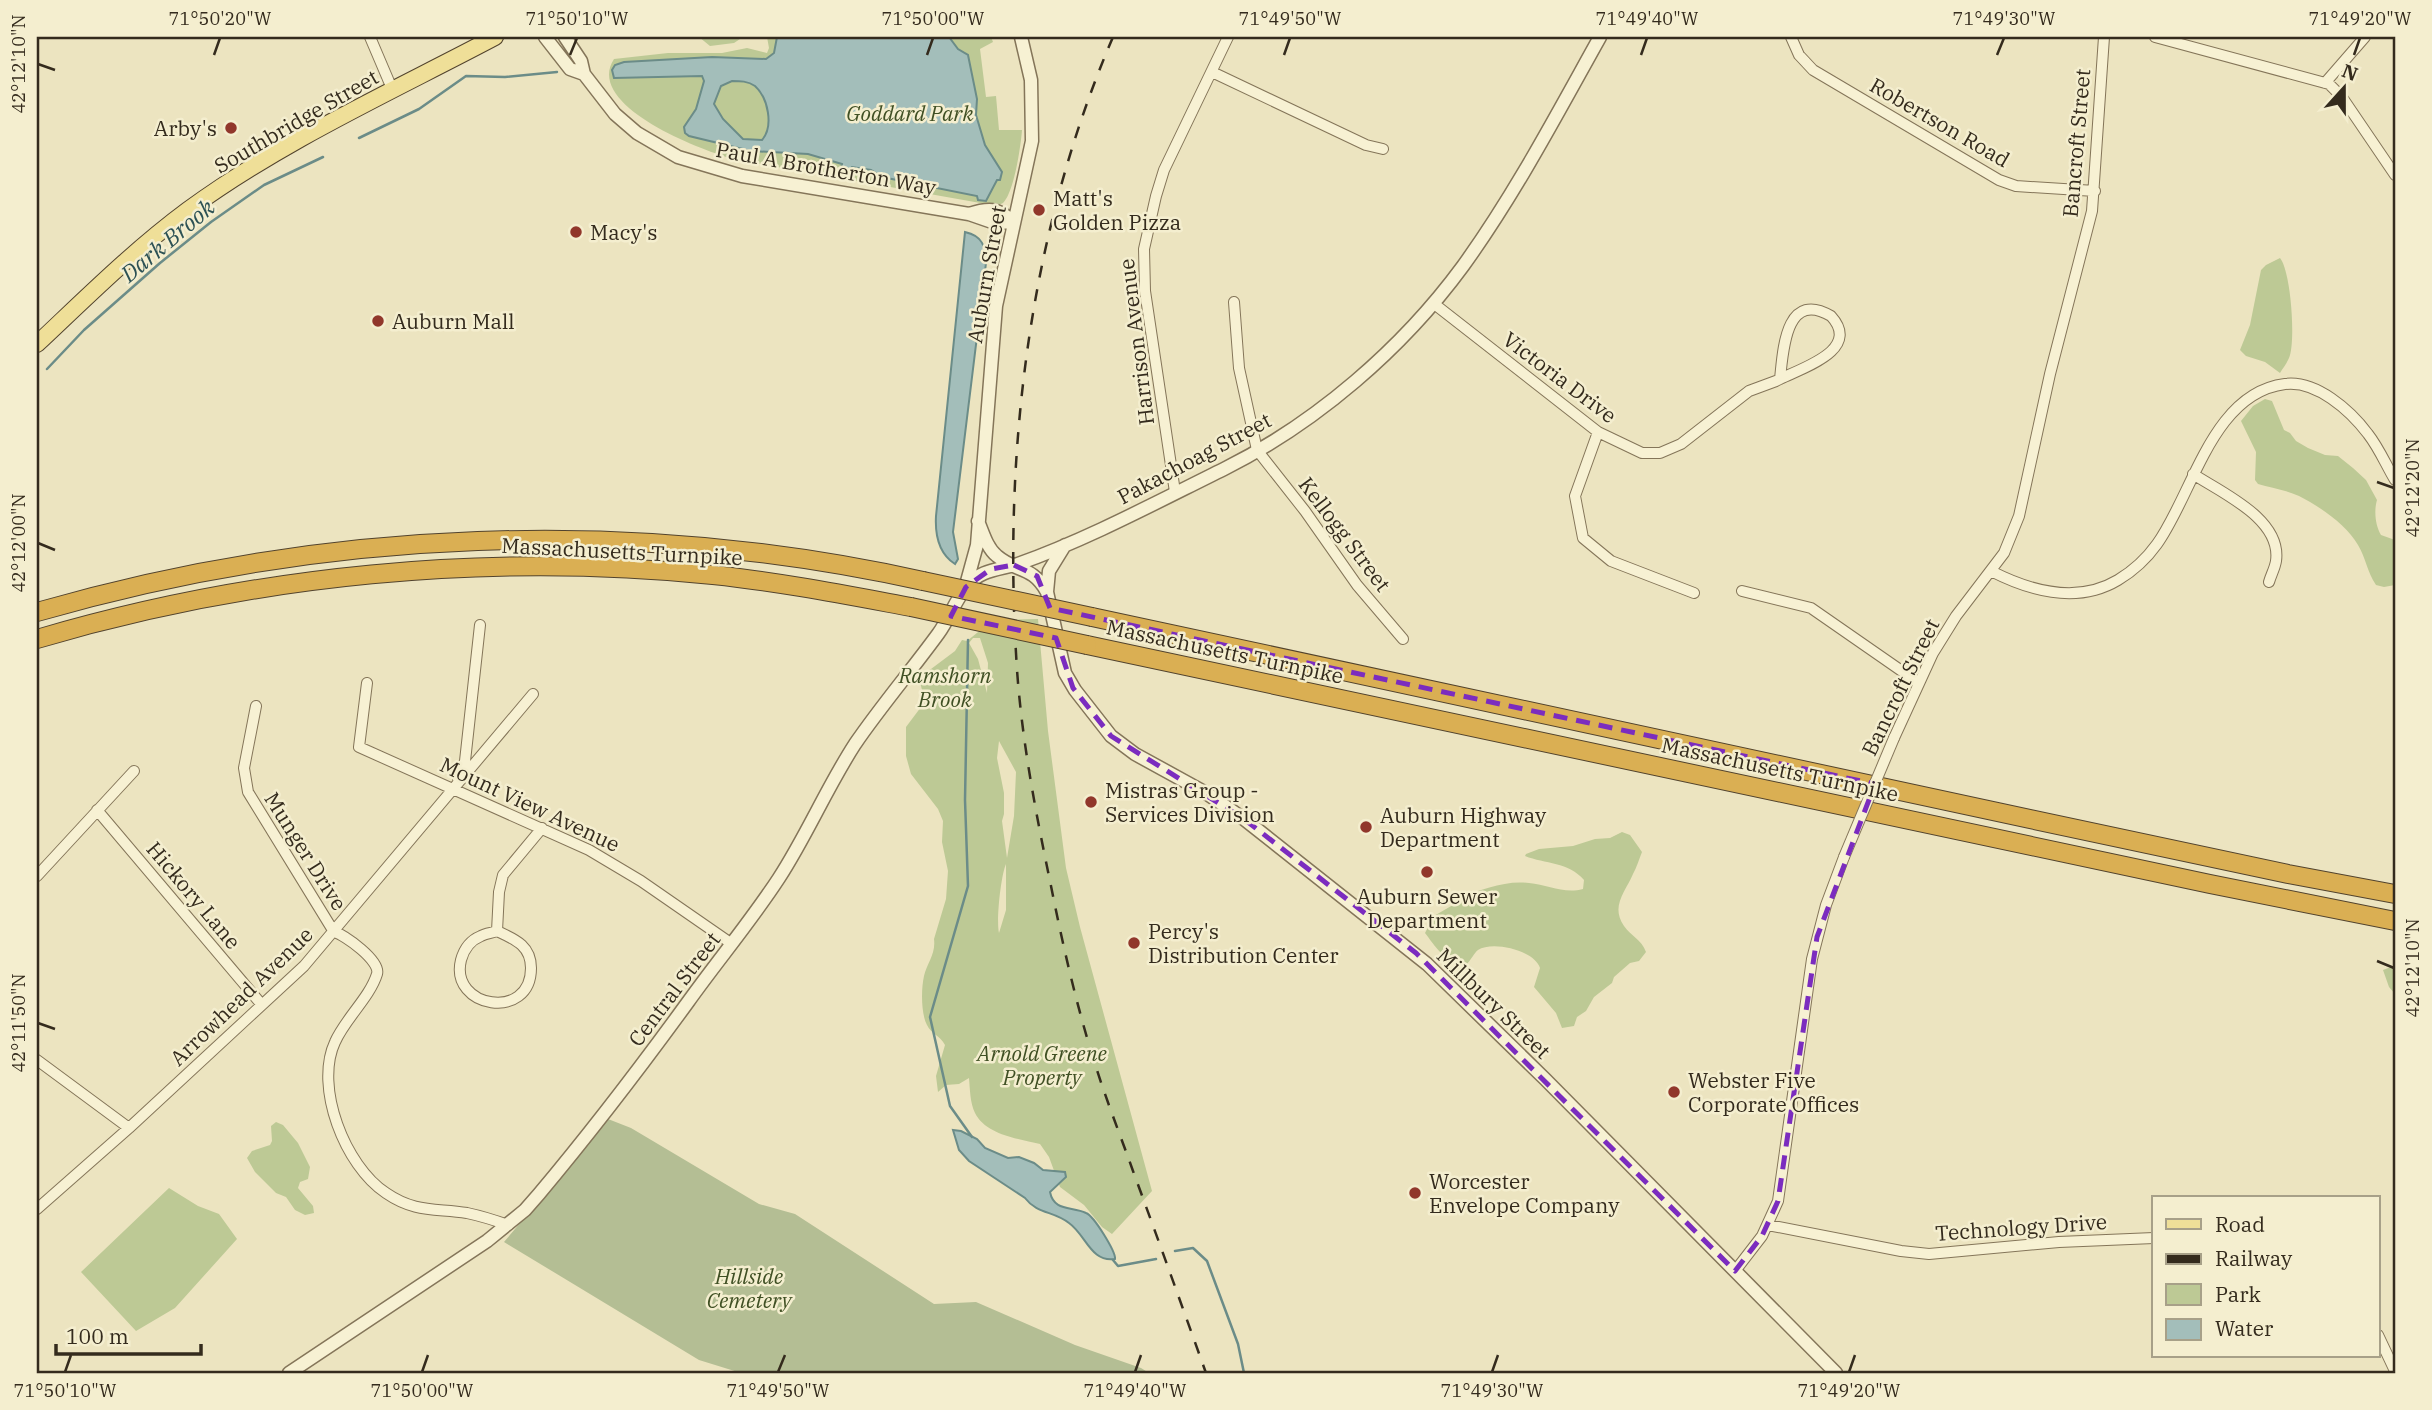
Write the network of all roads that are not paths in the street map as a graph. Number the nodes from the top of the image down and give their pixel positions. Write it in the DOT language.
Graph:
graph roads {
  1 [pos="370,37"];
  2 [pos="495,37"];
  3 [pos="545,37"];
  4 [pos="565,37"];
  5 [pos="1021,37"];
  6 [pos="1228,37"];
  7 [pos="1600,37"];
  8 [pos="1791,37"];
  9 [pos="2104,37"];
  10 [pos="2155,37"];
  11 [pos="2365,37"];
  12 [pos="1212,72"];
  13 [pos="584,74"];
  14 [pos="2325,83"];
  15 [pos="393,91"];
  16 [pos="1383,149"];
  17 [pos="2395,175"];
  18 [pos="2095,191"];
  19 [pos="1013,222"];
  20 [pos="1234,302"];
  21 [pos="1433,303"];
  22 [pos="37,344"];
  23 [pos="1780,379"];
  24 [pos="1598,432"];
  25 [pos="1257,450"];
  26 [pos="2193,474"];
  27 [pos="2395,480"];
  28 [pos="1175,492"];
  29 [pos="978,521"];
  30 [pos="1066,544"];
  31 [pos="1014,565"];
  32 [pos="1991,571"];
  33 [pos="2269,582"];
  34 [pos="966,587"];
  35 [pos="1742,591"];
  36 [pos="1047,592"];
  37 [pos="1694,593"];
  38 [pos="37,612"];
  39 [pos="480,625"];
  40 [pos="37,639"];
  41 [pos="1403,639"];
  42 [pos="367,683"];
  43 [pos="1919,683"];
  44 [pos="533,694"];
  45 [pos="256,706"];
  46 [pos="134,771"];
  47 [pos="454,789"];
  48 [pos="97,810"];
  49 [pos="542,828"];
  50 [pos="37,876"];
  51 [pos="2395,894"];
  52 [pos="2395,921"];
  53 [pos="497,931"];
  54 [pos="334,932"];
  55 [pos="732,944"];
  56 [pos="262,1005"];
  57 [pos="37,1060"];
  58 [pos="129,1128"];
  59 [pos="37,1209"];
  60 [pos="508,1225"];
  61 [pos="1768,1225"];
  62 [pos="2152,1238"];
  63 [pos="1735,1271"];
  64 [pos="2380,1339"];
  65 [pos="2395,1371"];
  66 [pos="289,1373"];
  67 [pos="1836,1373"];
  1 -- 15 [label="street"];
  2 -- 15 [label="main road, Southbridge Street"];
  3 -- 13 [label="street, Paul A Brotherton Way"];
  4 -- 13 [label="street, Paul A Brotherton Way"];
  5 -- 19 [label="street, Auburn Street"];
  6 -- 12 [label="street, Harrison Avenue"];
  7 -- 21 [label="street, Pakachoag Street"];
  8 -- 18 [label="street, Robertson Road"];
  9 -- 18 [label="street, Bancroft Street"];
  10 -- 14 [label="street"];
  11 -- 14 [label="street"];
  12 -- 16 [label="street"];
  12 -- 28 [label="street, Harrison Avenue"];
  13 -- 19 [label="street, Paul A Brotherton Way"];
  14 -- 17 [label="street"];
  15 -- 22 [label="main road, Southbridge Street"];
  18 -- 32 [label="street, Bancroft Street"];
  19 -- 29 [label="street, Auburn Street"];
  20 -- 25 [label="street"];
  21 -- 24 [label="street, Victoria Drive"];
  21 -- 25 [label="street, Pakachoag Street"];
  23 -- 23 [label="street, Victoria Drive"];
  23 -- 24 [label="street, Victoria Drive"];
  24 -- 37 [label="street"];
  25 -- 28 [label="street, Pakachoag Street"];
  25 -- 41 [label="street, Kellogg Street"];
  26 -- 27 [label="street"];
  26 -- 32 [label="street"];
  26 -- 33 [label="street"];
  28 -- 30 [label="street, Pakachoag Street"];
  29 -- 31 [label="street"];
  29 -- 34 [label="street, Auburn Street"];
  30 -- 31 [label="street, Pakachoag Street"];
  30 -- 36 [label="street"];
  31 -- 34 [label="street, Central Street"];
  31 -- 36 [label="street"];
  32 -- 43 [label="street, Bancroft Street"];
  34 -- 55 [label="street, Central Street"];
  35 -- 43 [label="street"];
  36 -- 63 [label="street, Millbury Street"];
  38 -- 51 [label="highway, Massachusetts Turnpike, bridge"];
  39 -- 47 [label="street"];
  40 -- 52 [label="highway, Massachusetts Turnpike, bridge"];
  42 -- 47 [label="street, Mount View Avenue"];
  43 -- 61 [label="street, Bancroft Street, bridge"];
  44 -- 47 [label="street, Arrowhead Avenue"];
  45 -- 54 [label="street, Munger Drive"];
  46 -- 48 [label="street"];
  47 -- 49 [label="street, Mount View Avenue"];
  47 -- 54 [label="street, Arrowhead Avenue"];
  48 -- 50 [label="street"];
  48 -- 56 [label="street, Hickory Lane"];
  49 -- 53 [label="street"];
  49 -- 55 [label="street, Mount View Avenue"];
  53 -- 53 [label="street"];
  54 -- 56 [label="street, Arrowhead Avenue"];
  54 -- 60 [label="street"];
  55 -- 60 [label="street, Central Street"];
  56 -- 58 [label="street, Arrowhead Avenue"];
  57 -- 58 [label="street"];
  58 -- 59 [label="street, Arrowhead Avenue"];
  60 -- 66 [label="street, Central Street"];
  61 -- 62 [label="street, Technology Drive"];
  61 -- 63 [label="street, Bancroft Street"];
  63 -- 67 [label="street, Millbury Street"];
  64 -- 65 [label="street"];
}
